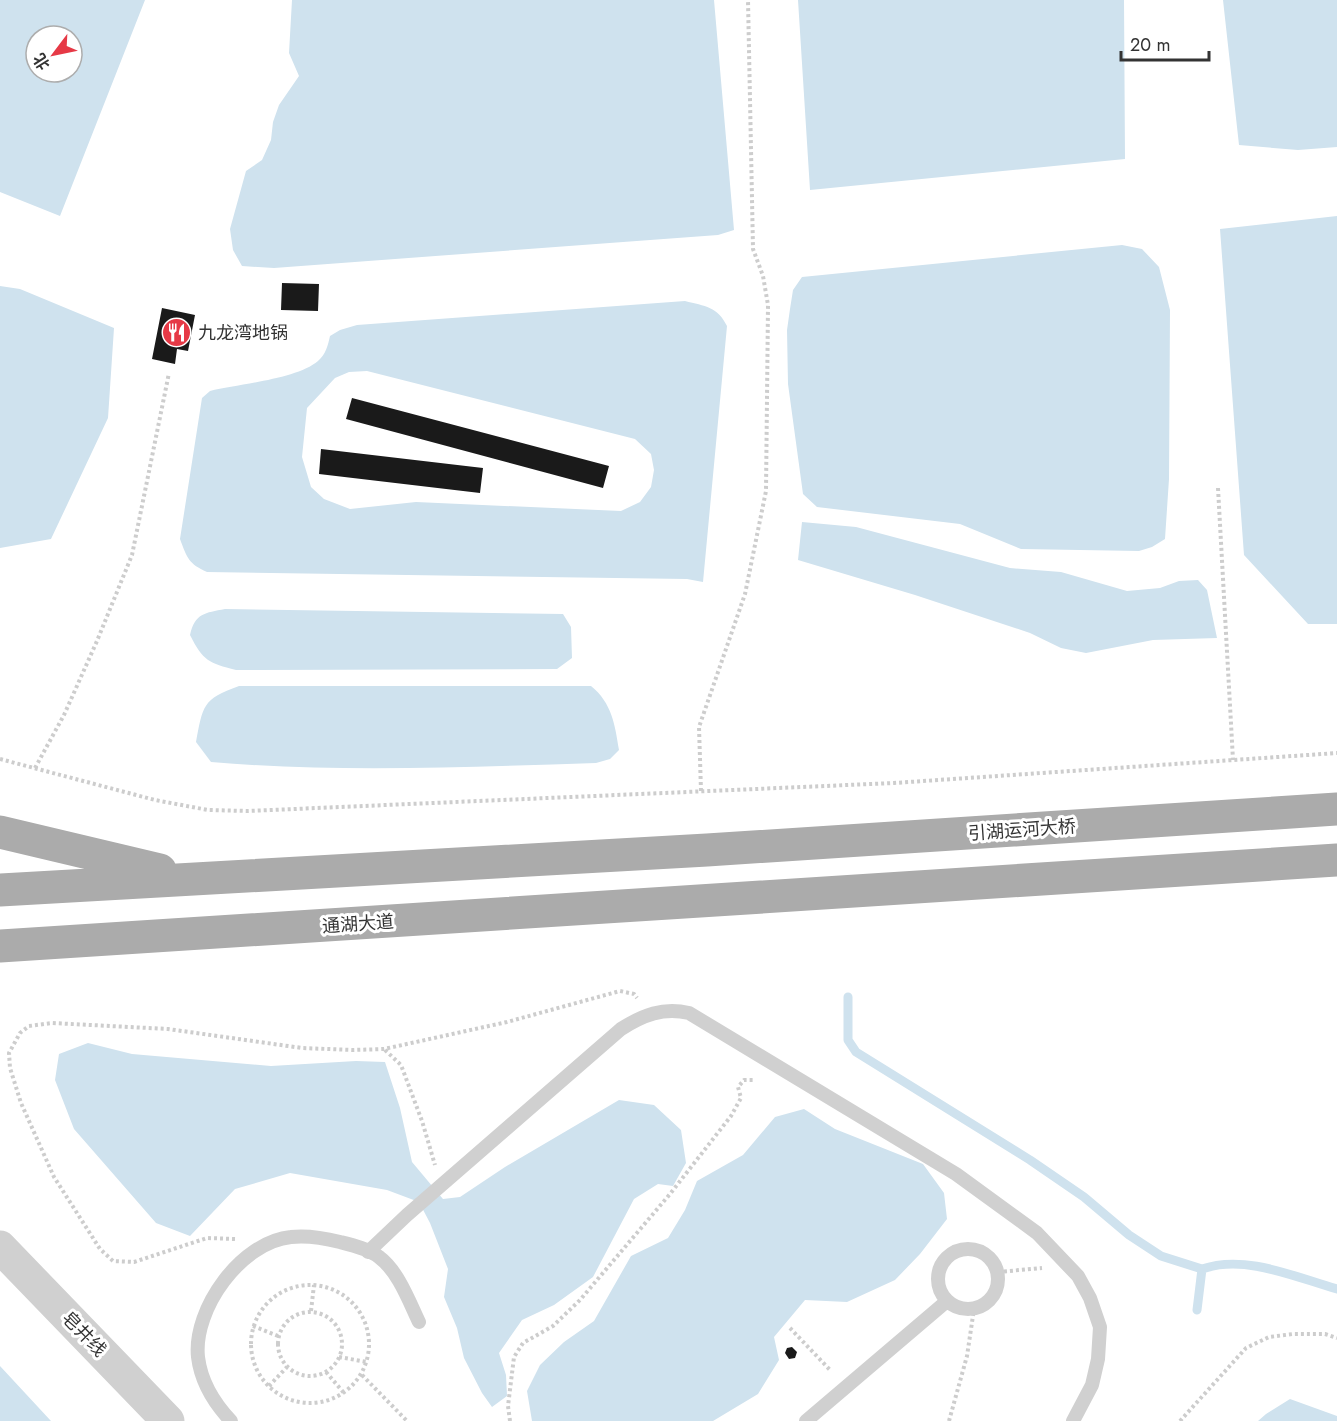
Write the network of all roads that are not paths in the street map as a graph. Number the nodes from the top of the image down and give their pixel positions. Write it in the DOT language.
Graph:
graph roads {
  1 [pos="1337,809"];
  2 [pos="0,832"];
  3 [pos="1337,860"];
  4 [pos="197,879"];
  5 [pos="0,890"];
  6 [pos="3,947"];
  7 [pos="0,1247"];
  8 [pos="368,1252"];
  9 [pos="947,1300"];
  10 [pos="419,1322"];
  11 [pos="168,1421"];
  12 [pos="231,1421"];
  13 [pos="806,1421"];
  14 [pos="1073,1421"];
  1 -- 4 [label="main road, 引湖运河大桥"];
  2 -- 4 [label="main road"];
  3 -- 6 [label="main road, 通湖大道"];
  4 -- 5 [label="main road"];
  7 -- 11 [label="street, 皂井线"];
  8 -- 10 [label="lane"];
  8 -- 12 [label="lane"];
  8 -- 14 [label="lane"];
  9 -- 9 [label="lane"];
  9 -- 13 [label="lane"];
}
